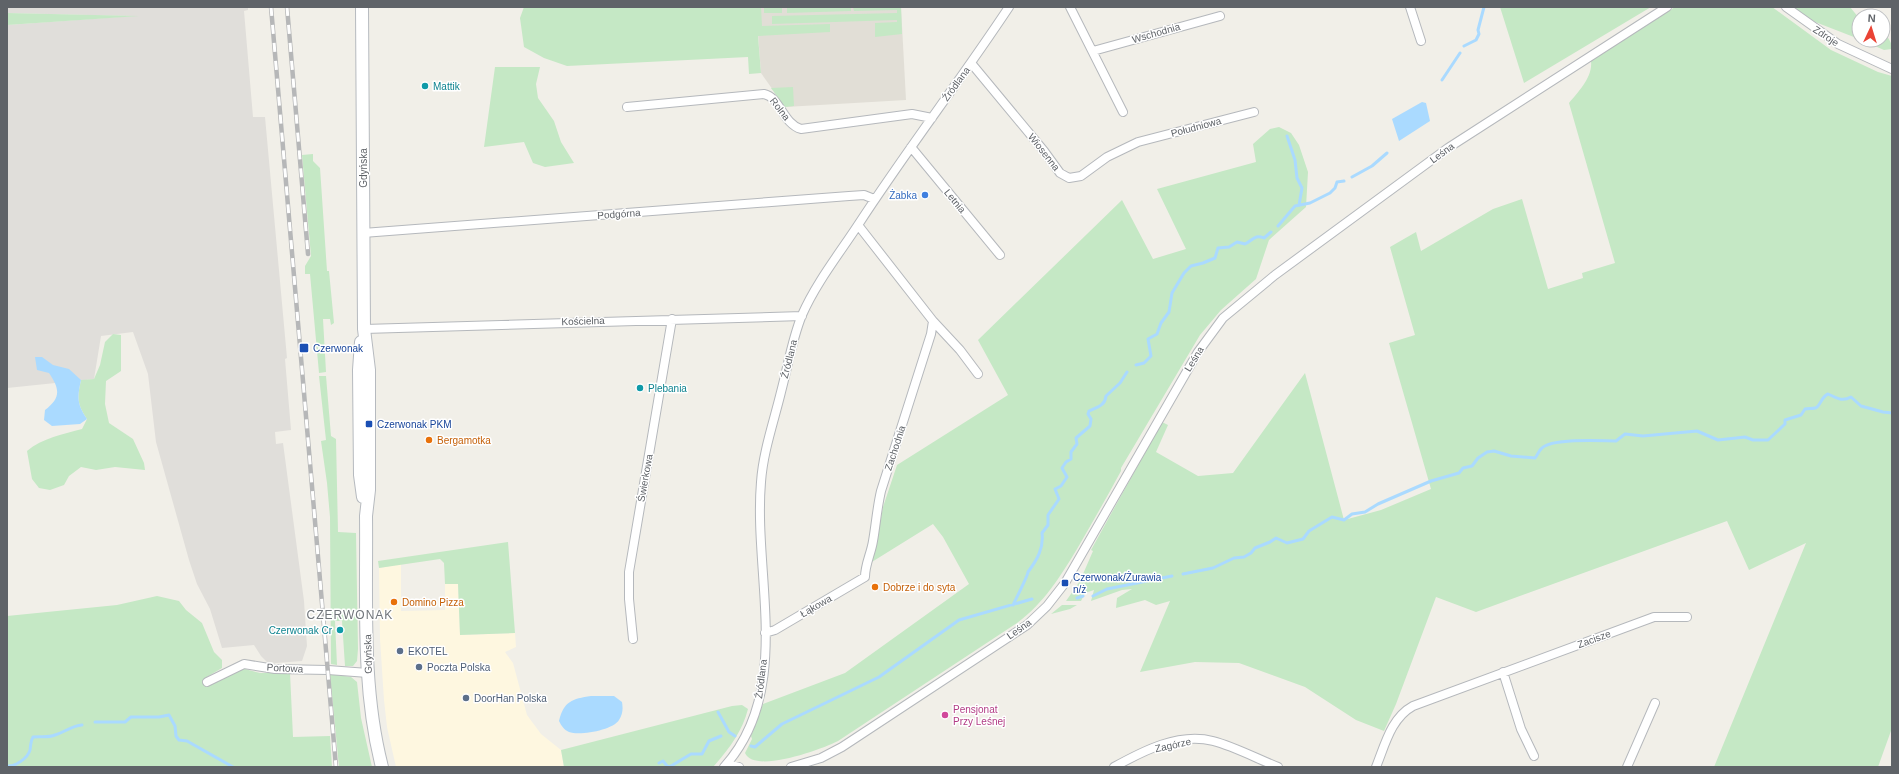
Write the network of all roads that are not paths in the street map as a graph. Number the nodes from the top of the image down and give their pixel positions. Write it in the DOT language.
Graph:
graph roads {
  1 [pos="362,7"];
  2 [pos="1009,7"];
  3 [pos="1070,7"];
  4 [pos="1410,7"];
  5 [pos="1667,7"];
  6 [pos="1786,7"];
  7 [pos="1220,16"];
  8 [pos="1421,41"];
  9 [pos="1093,51"];
  10 [pos="971,63"];
  11 [pos="1892,69"];
  12 [pos="627,107"];
  13 [pos="1123,112"];
  14 [pos="1254,112"];
  15 [pos="932,118"];
  16 [pos="1138,142"];
  17 [pos="911,147"];
  18 [pos="874,200"];
  19 [pos="858,224"];
  20 [pos="363,234"];
  21 [pos="1000,255"];
  22 [pos="802,316"];
  23 [pos="672,319"];
  24 [pos="933,321"];
  25 [pos="364,329"];
  26 [pos="978,374"];
  27 [pos="865,577"];
  28 [pos="1687,617"];
  29 [pos="765,633"];
  30 [pos="633,639"];
  31 [pos="1502,672"];
  32 [pos="368,673"];
  33 [pos="207,682"];
  34 [pos="1655,703"];
  35 [pos="1534,756"];
  36 [pos="725,765"];
  37 [pos="382,767"];
  38 [pos="739,767"];
  39 [pos="791,767"];
  40 [pos="1114,767"];
  41 [pos="1278,767"];
  42 [pos="1376,767"];
  43 [pos="1627,767"];
  1 -- 20 [label="main road, Gdyńska"];
  2 -- 10 [label="street, Źródlana"];
  3 -- 9 [label="street"];
  4 -- 8 [label="street"];
  5 -- 39 [label="street, Leśna"];
  6 -- 11 [label="street, Zdroje"];
  7 -- 9 [label="street, Wschodnia"];
  9 -- 13 [label="street"];
  10 -- 15 [label="street, Źródlana"];
  10 -- 16 [label="street, Wiosenna"];
  12 -- 15 [label="street, Rolna"];
  14 -- 16 [label="street, Południowa"];
  15 -- 17 [label="street, Źródlana"];
  17 -- 18 [label="street, Źródlana"];
  17 -- 21 [label="street, Letnia"];
  18 -- 19 [label="street, Źródlana"];
  18 -- 20 [label="street, Podgórna"];
  19 -- 22 [label="street, Źródlana"];
  19 -- 24 [label="street"];
  20 -- 25 [label="main road, Gdyńska"];
  22 -- 23 [label="street, Kościelna"];
  22 -- 29 [label="street, Źródlana"];
  23 -- 25 [label="street, Kościelna"];
  23 -- 30 [label="street, Świerkowa"];
  24 -- 26 [label="street"];
  24 -- 27 [label="street, Zachodnia"];
  25 -- 32 [label="main road, Gdyńska"];
  27 -- 29 [label="street, Łąkowa"];
  28 -- 31 [label="street, Zacisze"];
  29 -- 36 [label="street, Źródlana"];
  31 -- 35 [label="street"];
  31 -- 42 [label="street, Zacisze"];
  32 -- 33 [label="street, Portowa"];
  32 -- 37 [label="main road, Gdyńska"];
  34 -- 43 [label="street"];
  36 -- 38 [label="street"];
  40 -- 41 [label="street, Zagórze"];
}
